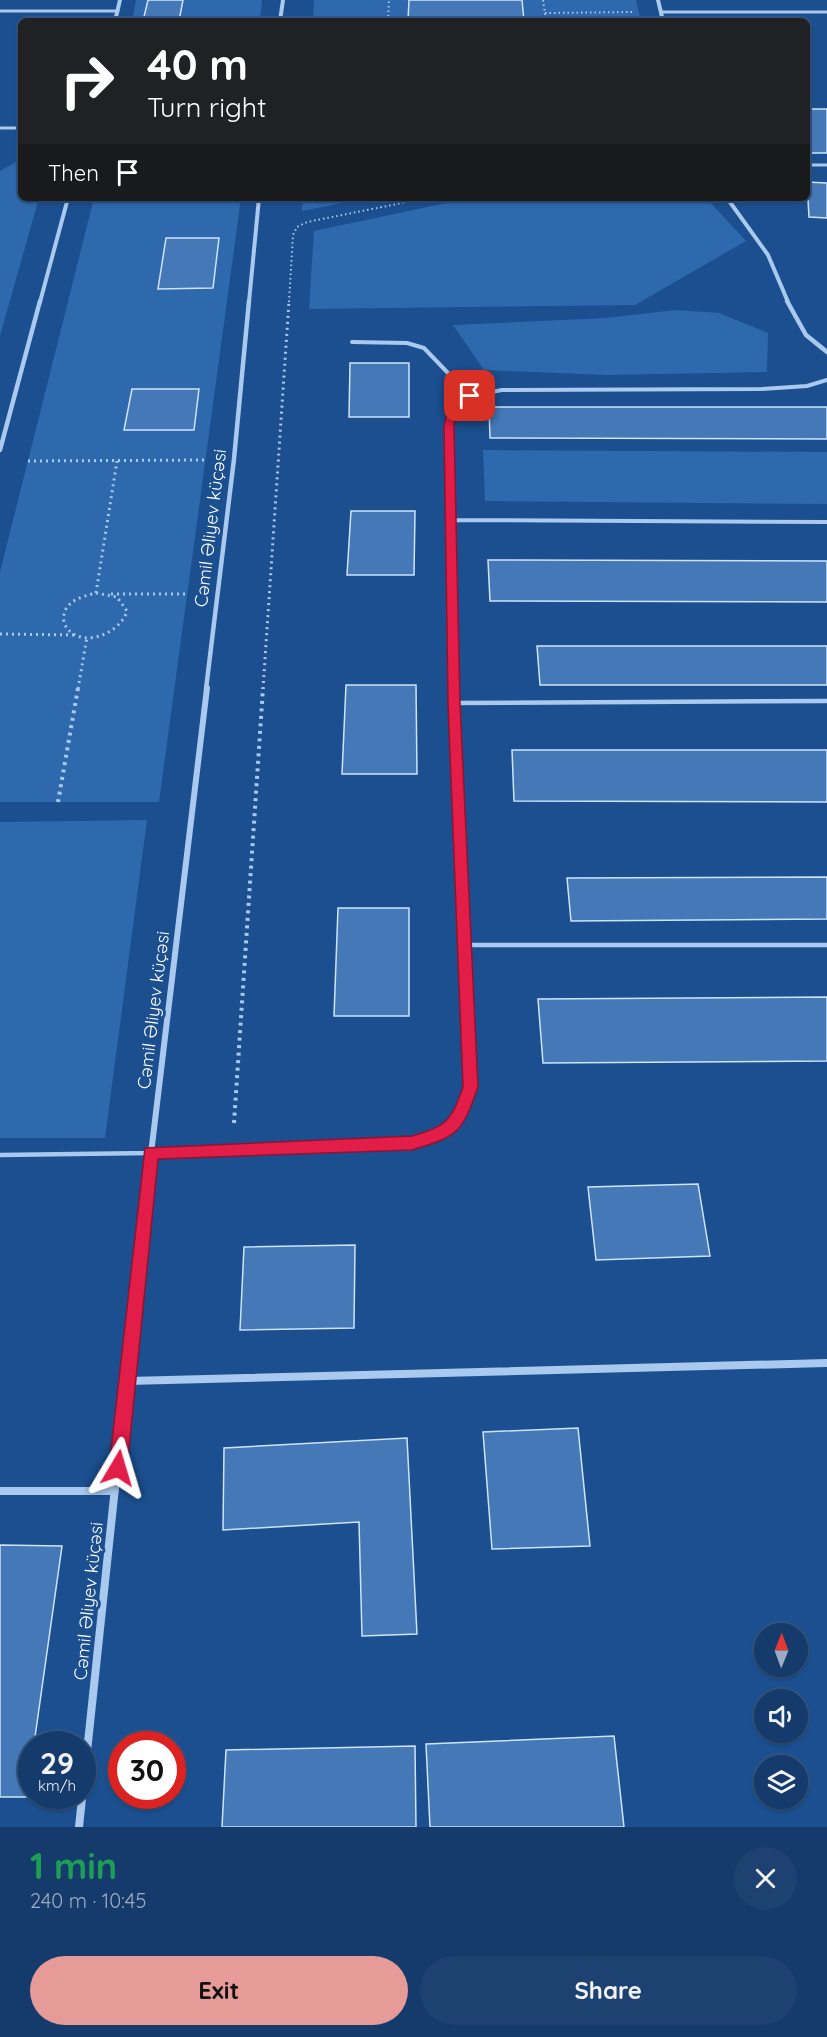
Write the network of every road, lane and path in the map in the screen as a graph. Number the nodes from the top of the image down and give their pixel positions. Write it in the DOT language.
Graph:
graph roads {
  1 [pos="120,0"];
  2 [pos="283,0"];
  3 [pos="389,0"];
  4 [pos="543,0"];
  5 [pos="658,0"];
  6 [pos="0,11"];
  7 [pos="118,11"];
  8 [pos="661,12"];
  9 [pos="827,12"];
  10 [pos="545,13"];
  11 [pos="116,18"];
  12 [pos="280,18"];
  13 [pos="388,18"];
  14 [pos="546,18"];
  15 [pos="662,18"];
  16 [pos="0,128"];
  17 [pos="18,128"];
  18 [pos="810,165"];
  19 [pos="827,165"];
  20 [pos="67,201"];
  21 [pos="259,201"];
  22 [pos="412,201"];
  23 [pos="730,201"];
  24 [pos="352,342"];
  25 [pos="827,352"];
  26 [pos="827,380"];
  27 [pos="470,396"];
  28 [pos="0,450"];
  29 [pos="28,460"];
  30 [pos="117,460"];
  31 [pos="205,460"];
  32 [pos="450,520"];
  33 [pos="827,522"];
  34 [pos="96,593"];
  35 [pos="107,594"];
  36 [pos="187,594"];
  37 [pos="0,634"];
  38 [pos="76,635"];
  39 [pos="87,637"];
  40 [pos="827,701"];
  41 [pos="454,703"];
  42 [pos="58,802"];
  43 [pos="465,945"];
  44 [pos="827,945"];
  45 [pos="232,1150"];
  46 [pos="151,1153"];
  47 [pos="0,1155"];
  48 [pos="827,1363"];
  49 [pos="128,1381"];
  50 [pos="0,1491"];
  51 [pos="115,1491"];
  52 [pos="80,1827"];
  1 -- 7 [label="street"];
  2 -- 12 [label="street"];
  3 -- 13 [label="path"];
  4 -- 10 [label="path"];
  5 -- 8 [label="street"];
  6 -- 7 [label="lane"];
  7 -- 11 [label="street"];
  8 -- 9 [label="lane"];
  8 -- 10 [label="path"];
  8 -- 15 [label="street"];
  10 -- 14 [label="path"];
  16 -- 17 [label="lane"];
  18 -- 19 [label="lane"];
  20 -- 28 [label="street"];
  21 -- 46 [label="street, Cəmil Əliyev küçəsi"];
  22 -- 45 [label="path"];
  23 -- 25 [label="street"];
  24 -- 27 [label="lane"];
  26 -- 27 [label="lane"];
  27 -- 32 [label="lane"];
  29 -- 30 [label="path"];
  30 -- 31 [label="path"];
  30 -- 34 [label="path"];
  32 -- 33 [label="lane"];
  32 -- 41 [label="lane"];
  34 -- 35 [label="path"];
  34 -- 38 [label="path"];
  35 -- 36 [label="path"];
  35 -- 39 [label="path"];
  37 -- 38 [label="path"];
  38 -- 39 [label="path"];
  39 -- 42 [label="path"];
  40 -- 41 [label="lane"];
  41 -- 43 [label="lane"];
  43 -- 44 [label="lane"];
  43 -- 45 [label="lane"];
  45 -- 46 [label="lane"];
  46 -- 47 [label="lane"];
  46 -- 49 [label="street, Cəmil Əliyev küçəsi"];
  48 -- 49 [label="street"];
  49 -- 51 [label="street, Cəmil Əliyev küçəsi"];
  50 -- 51 [label="street"];
  51 -- 52 [label="street, Cəmil Əliyev küçəsi"];
}
